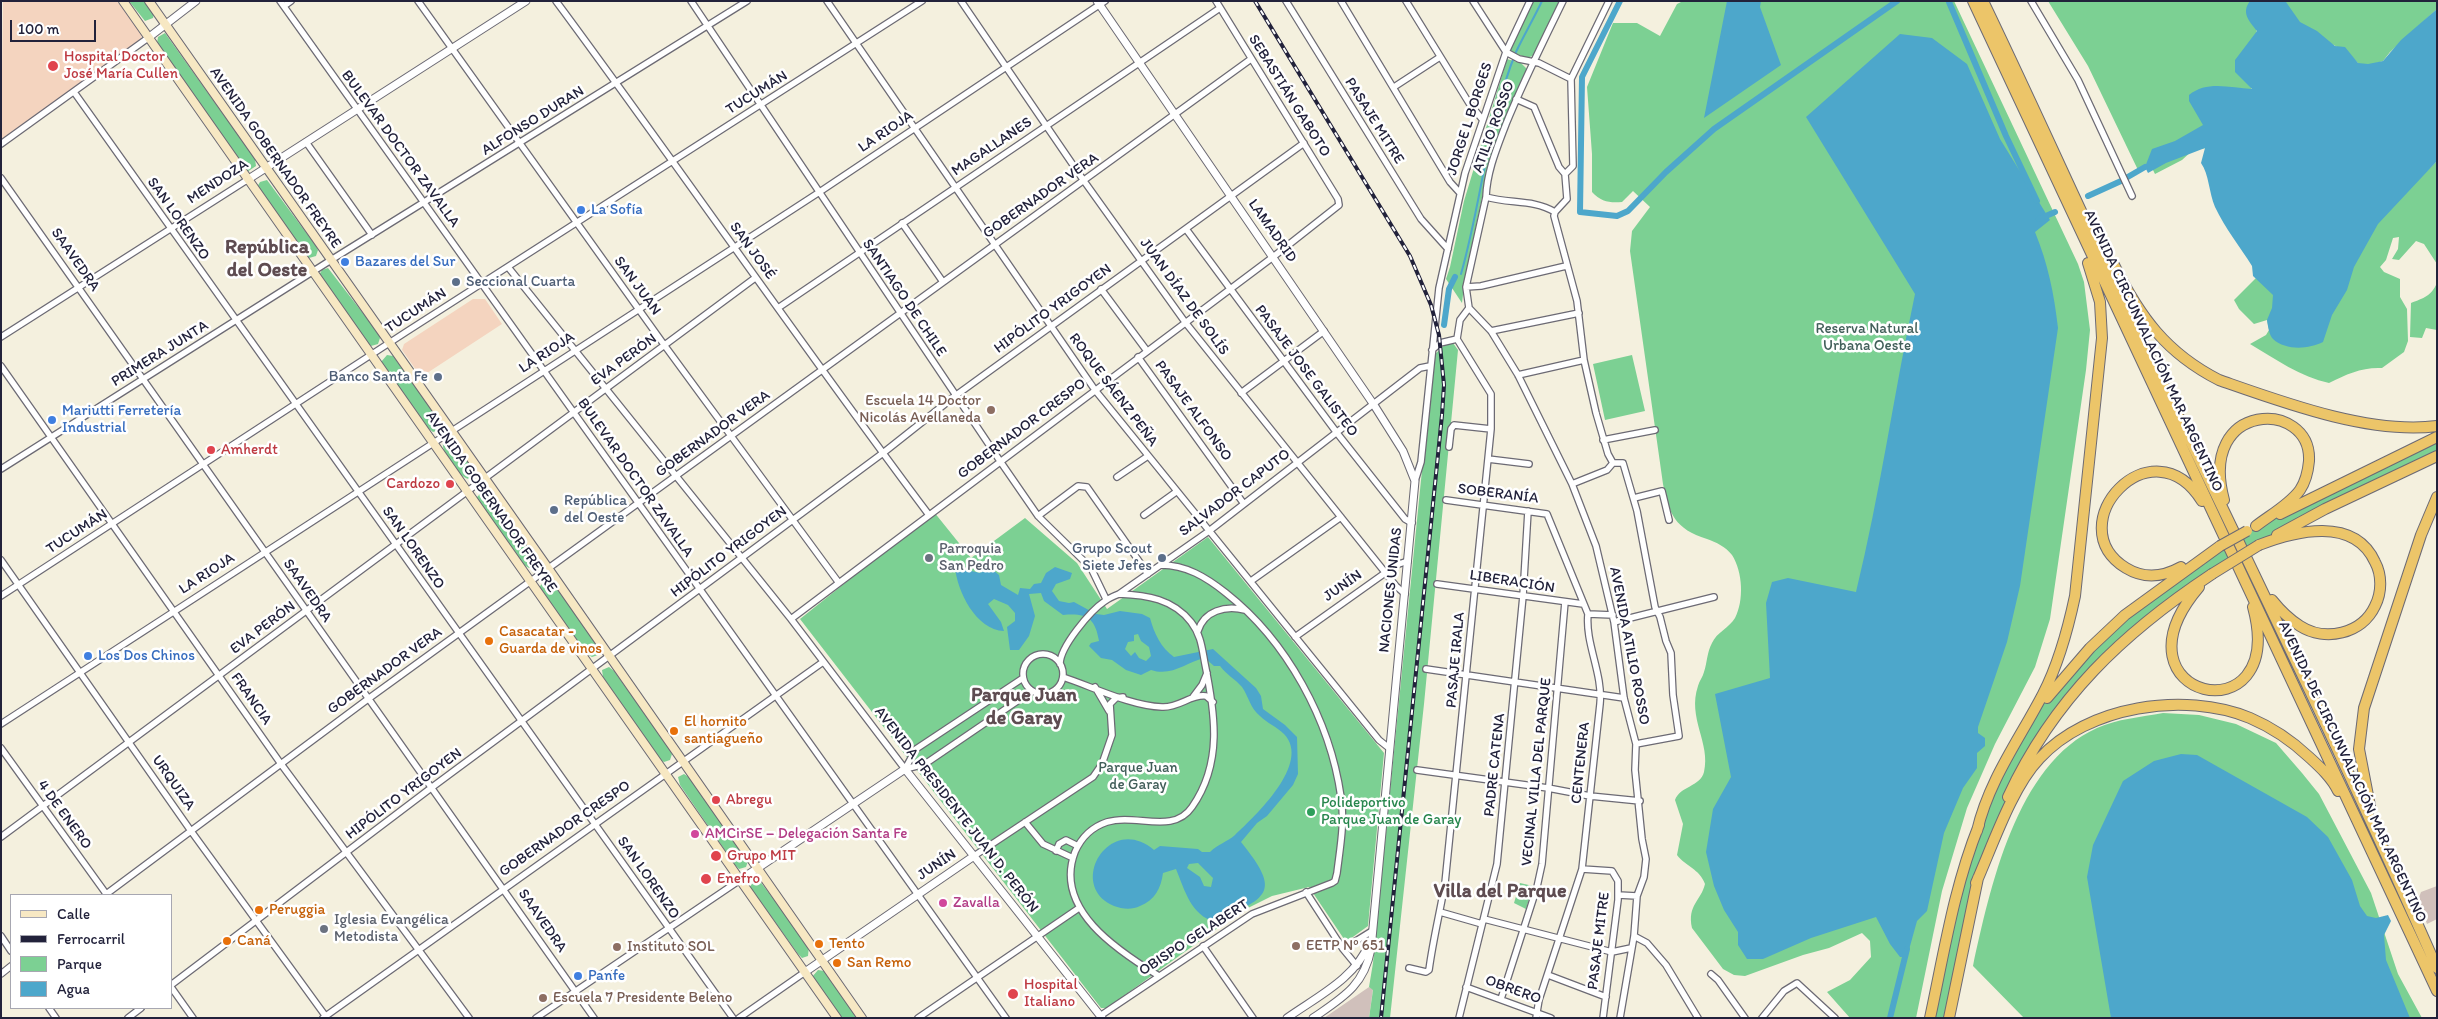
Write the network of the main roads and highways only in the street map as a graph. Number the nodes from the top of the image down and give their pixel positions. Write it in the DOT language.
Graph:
graph roads {
  1 [pos="123,1"];
  2 [pos="149,1"];
  3 [pos="1973,1"];
  4 [pos="1983,1"];
  5 [pos="2053,146"];
  6 [pos="2042,149"];
  7 [pos="2437,426"];
  8 [pos="2437,438"];
  9 [pos="2437,456"];
  10 [pos="2437,498"];
  11 [pos="2233,526"];
  12 [pos="2251,528"];
  13 [pos="2224,535"];
  14 [pos="2260,545"];
  15 [pos="2215,549"];
  16 [pos="2249,560"];
  17 [pos="2239,566"];
  18 [pos="2210,575"];
  19 [pos="1977,831"];
  20 [pos="1976,883"];
  21 [pos="2387,883"];
  22 [pos="2402,889"];
  23 [pos="2437,968"];
  24 [pos="2437,991"];
  25 [pos="837,1018"];
  26 [pos="862,1018"];
  27 [pos="1930,1018"];
  28 [pos="1948,1018"];
  1 -- 25 [label="main road, AVENIDA GOBERNADOR FREYRE"];
  2 -- 26 [label="main road, AVENIDA GOBERNADOR FREYRE"];
  3 -- 6 [label="highway"];
  4 -- 5 [label="highway"];
  5 -- 7 [label="highway"];
  5 -- 11 [label="highway, AVENIDA CIRCUNVALACIÓN MAR ARGENTINO"];
  6 -- 13 [label="highway, AVENIDA CIRCUNVALACIÓN MAR ARGENTINO"];
  6 -- 19 [label="highway"];
  8 -- 12 [label="highway"];
  9 -- 14 [label="highway"];
  10 -- 22 [label="highway"];
  11 -- 12 [label="highway"];
  11 -- 16 [label="highway, AVENIDA CIRCUNVALACIÓN MAR ARGENTINO"];
  12 -- 15 [label="highway, bridge"];
  13 -- 15 [label="highway"];
  13 -- 17 [label="highway, AVENIDA CIRCUNVALACIÓN MAR ARGENTINO"];
  14 -- 16 [label="highway"];
  14 -- 18 [label="highway, bridge"];
  15 -- 19 [label="highway"];
  16 -- 22 [label="highway, AVENIDA DE CIRCUNVALACIÓN MAR ARGENTINO"];
  17 -- 18 [label="highway"];
  17 -- 21 [label="highway, AVENIDA DE CIRCUNVALACIÓN MAR ARGENTINO"];
  18 -- 20 [label="highway"];
  19 -- 27 [label="highway"];
  20 -- 21 [label="highway"];
  20 -- 28 [label="highway"];
  21 -- 24 [label="highway, AVENIDA DE CIRCUNVALACIÓN MAR ARGENTINO"];
  22 -- 23 [label="highway, AVENIDA DE CIRCUNVALACIÓN MAR ARGENTINO"];
}
